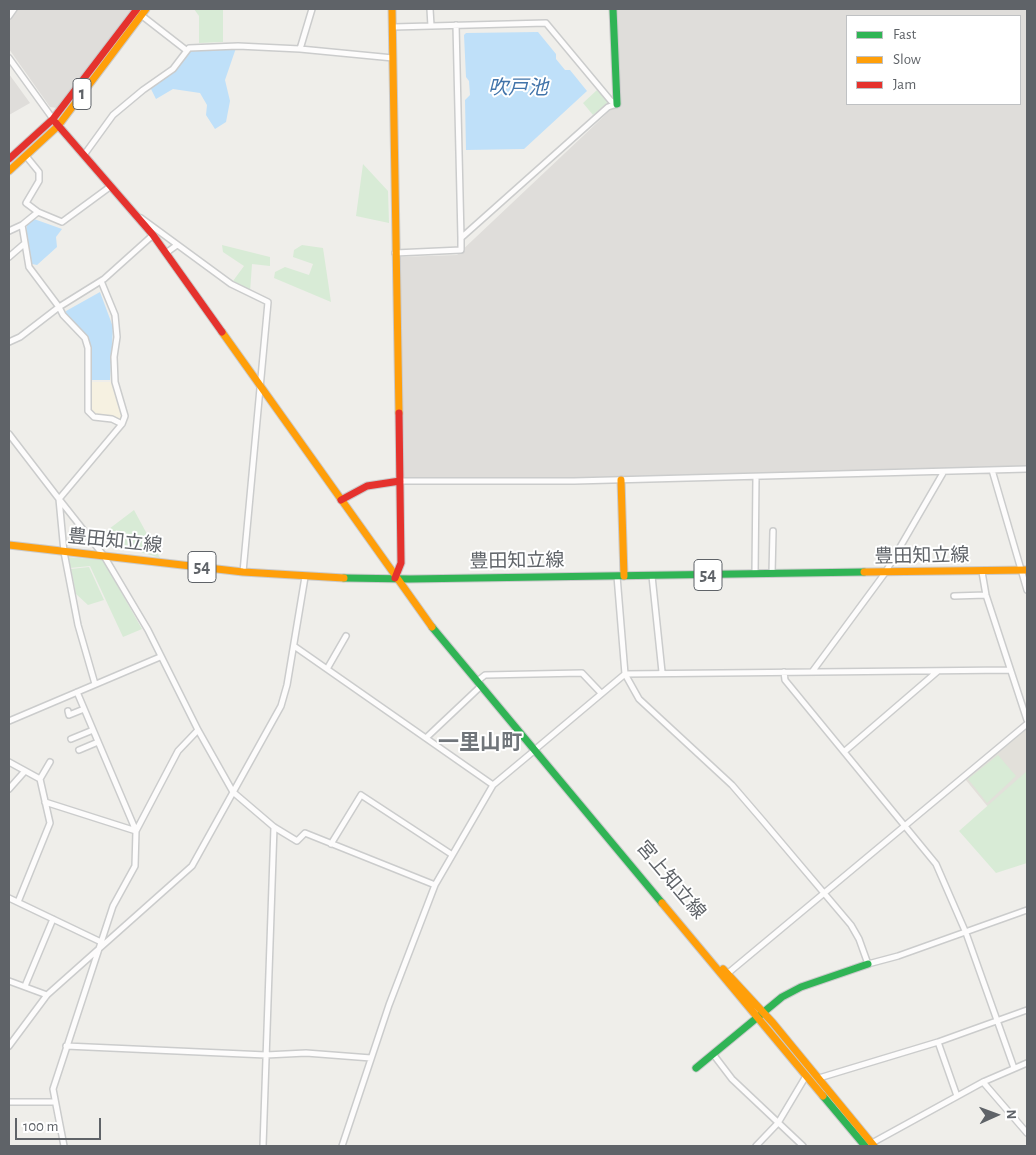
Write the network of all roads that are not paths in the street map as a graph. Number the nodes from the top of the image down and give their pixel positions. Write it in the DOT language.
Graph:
graph roads {
  1 [pos="14,9"];
  2 [pos="312,9"];
  3 [pos="392,9"];
  4 [pos="430,9"];
  5 [pos="613,9"];
  6 [pos="141,11"];
  7 [pos="9,16"];
  8 [pos="456,25"];
  9 [pos="431,26"];
  10 [pos="393,27"];
  11 [pos="300,49"];
  12 [pos="186,50"];
  13 [pos="9,58"];
  14 [pos="393,58"];
  15 [pos="616,104"];
  16 [pos="56,122"];
  17 [pos="84,154"];
  18 [pos="26,156"];
  19 [pos="9,159"];
  20 [pos="9,170"];
  21 [pos="111,186"];
  22 [pos="38,212"];
  23 [pos="137,215"];
  24 [pos="22,224"];
  25 [pos="9,232"];
  26 [pos="153,235"];
  27 [pos="461,238"];
  28 [pos="24,244"];
  29 [pos="177,245"];
  30 [pos="166,253"];
  31 [pos="395,253"];
  32 [pos="9,257"];
  33 [pos="101,281"];
  34 [pos="60,307"];
  35 [pos="9,342"];
  36 [pos="260,384"];
  37 [pos="122,424"];
  38 [pos="9,434"];
  39 [pos="1027,469"];
  40 [pos="992,470"];
  41 [pos="943,472"];
  42 [pos="756,477"];
  43 [pos="621,480"];
  44 [pos="400,482"];
  45 [pos="59,499"];
  46 [pos="340,500"];
  47 [pos="773,531"];
  48 [pos="9,545"];
  49 [pos="64,552"];
  50 [pos="104,556"];
  51 [pos="1024,570"];
  52 [pos="243,572"];
  53 [pos="982,572"];
  54 [pos="885,573"];
  55 [pos="755,574"];
  56 [pos="772,574"];
  57 [pos="620,576"];
  58 [pos="652,576"];
  59 [pos="305,577"];
  60 [pos="396,578"];
  61 [pos="1027,590"];
  62 [pos="986,595"];
  63 [pos="954,596"];
  64 [pos="346,636"];
  65 [pos="294,646"];
  66 [pos="160,657"];
  67 [pos="327,669"];
  68 [pos="1010,670"];
  69 [pos="938,671"];
  70 [pos="662,672"];
  71 [pos="784,672"];
  72 [pos="812,672"];
  73 [pos="624,674"];
  74 [pos="481,683"];
  75 [pos="95,684"];
  76 [pos="77,692"];
  77 [pos="601,693"];
  78 [pos="84,709"];
  79 [pos="1025,709"];
  80 [pos="68,711"];
  81 [pos="1027,720"];
  82 [pos="9,721"];
  83 [pos="1027,724"];
  84 [pos="93,730"];
  85 [pos="198,730"];
  86 [pos="426,737"];
  87 [pos="71,739"];
  88 [pos="98,742"];
  89 [pos="536,748"];
  90 [pos="79,750"];
  91 [pos="845,751"];
  92 [pos="9,762"];
  93 [pos="50,762"];
  94 [pos="25,772"];
  95 [pos="40,779"];
  96 [pos="493,785"];
  97 [pos="9,789"];
  98 [pos="233,792"];
  99 [pos="46,802"];
  100 [pos="274,826"];
  101 [pos="904,826"];
  102 [pos="136,831"];
  103 [pos="331,844"];
  104 [pos="451,854"];
  105 [pos="434,885"];
  106 [pos="824,893"];
  107 [pos="9,898"];
  108 [pos="18,902"];
  109 [pos="1027,910"];
  110 [pos="53,919"];
  111 [pos="966,933"];
  112 [pos="100,945"];
  113 [pos="868,964"];
  114 [pos="727,974"];
  115 [pos="9,981"];
  116 [pos="24,986"];
  117 [pos="47,995"];
  118 [pos="1027,1010"];
  119 [pos="763,1013"];
  120 [pos="756,1017"];
  121 [pos="996,1021"];
  122 [pos="938,1042"];
  123 [pos="9,1046"];
  124 [pos="66,1046"];
  125 [pos="713,1054"];
  126 [pos="266,1055"];
  127 [pos="371,1058"];
  128 [pos="1027,1063"];
  129 [pos="696,1068"];
  130 [pos="1014,1068"];
  131 [pos="806,1076"];
  132 [pos="819,1078"];
  133 [pos="983,1082"];
  134 [pos="957,1096"];
  135 [pos="9,1102"];
  136 [pos="54,1102"];
  137 [pos="778,1123"];
  138 [pos="1027,1133"];
  139 [pos="868,1145"];
  140 [pos="64,1146"];
  141 [pos="263,1146"];
  142 [pos="342,1146"];
  143 [pos="756,1146"];
  144 [pos="803,1146"];
  1 -- 7 [label="street"];
  2 -- 11 [label="street"];
  3 -- 10 [label="main road"];
  4 -- 9 [label="street"];
  5 -- 15 [label="main road"];
  6 -- 12 [label="street"];
  6 -- 16 [label="main road, 1"];
  8 -- 9 [label="street"];
  8 -- 15 [label="street"];
  8 -- 27 [label="street"];
  9 -- 10 [label="street"];
  10 -- 14 [label="main road"];
  11 -- 12 [label="street"];
  11 -- 14 [label="street"];
  12 -- 17 [label="street"];
  13 -- 16 [label="street"];
  14 -- 31 [label="main road"];
  15 -- 27 [label="street"];
  16 -- 17 [label="main road, 宮上知立線"];
  16 -- 18 [label="main road, 1"];
  16 -- 19 [label="main road, 1"];
  17 -- 21 [label="main road, 宮上知立線"];
  18 -- 20 [label="main road, 1"];
  18 -- 22 [label="street"];
  21 -- 22 [label="street"];
  21 -- 23 [label="main road, 宮上知立線"];
  22 -- 24 [label="street"];
  23 -- 26 [label="main road, 宮上知立線"];
  23 -- 29 [label="street"];
  24 -- 25 [label="street"];
  24 -- 28 [label="street"];
  26 -- 30 [label="main road, 宮上知立線"];
  26 -- 33 [label="street"];
  27 -- 31 [label="street"];
  28 -- 32 [label="street"];
  28 -- 34 [label="street"];
  29 -- 30 [label="street"];
  29 -- 36 [label="street"];
  30 -- 36 [label="main road, 宮上知立線"];
  31 -- 44 [label="main road"];
  33 -- 34 [label="street"];
  33 -- 37 [label="street"];
  34 -- 35 [label="street"];
  34 -- 37 [label="street"];
  36 -- 46 [label="main road, 宮上知立線"];
  36 -- 52 [label="street"];
  37 -- 45 [label="street"];
  38 -- 45 [label="street"];
  39 -- 40 [label="street"];
  40 -- 41 [label="street"];
  40 -- 51 [label="street"];
  41 -- 42 [label="street"];
  41 -- 54 [label="street"];
  42 -- 43 [label="street"];
  42 -- 55 [label="street"];
  43 -- 44 [label="street"];
  43 -- 57 [label="main road"];
  44 -- 46 [label="main road"];
  44 -- 60 [label="main road"];
  45 -- 49 [label="street"];
  45 -- 50 [label="street"];
  46 -- 60 [label="main road, 宮上知立線"];
  47 -- 56 [label="street"];
  48 -- 49 [label="main road, 豊田知立線 / 54"];
  49 -- 50 [label="main road, 豊田知立線 / 54"];
  49 -- 75 [label="street"];
  50 -- 52 [label="main road, 豊田知立線 / 54"];
  50 -- 66 [label="street"];
  51 -- 53 [label="main road, 豊田知立線 / 54"];
  51 -- 61 [label="street"];
  52 -- 59 [label="main road, 豊田知立線 / 54"];
  53 -- 54 [label="main road, 豊田知立線 / 54"];
  53 -- 62 [label="street"];
  54 -- 56 [label="main road, 豊田知立線 / 54"];
  54 -- 72 [label="street"];
  55 -- 56 [label="main road, 豊田知立線 / 54"];
  55 -- 58 [label="main road, 豊田知立線 / 54"];
  57 -- 58 [label="main road, 豊田知立線 / 54"];
  57 -- 60 [label="main road, 豊田知立線 / 54"];
  57 -- 73 [label="street"];
  58 -- 70 [label="street"];
  59 -- 60 [label="main road, 豊田知立線 / 54"];
  59 -- 65 [label="street"];
  60 -- 74 [label="main road, 宮上知立線"];
  62 -- 63 [label="street"];
  62 -- 68 [label="street"];
  64 -- 67 [label="street"];
  65 -- 67 [label="street"];
  65 -- 98 [label="street"];
  66 -- 75 [label="street"];
  66 -- 85 [label="street"];
  67 -- 86 [label="street"];
  68 -- 69 [label="street"];
  68 -- 79 [label="street"];
  69 -- 72 [label="street"];
  69 -- 91 [label="street"];
  70 -- 71 [label="street"];
  70 -- 73 [label="street"];
  71 -- 72 [label="street"];
  71 -- 91 [label="street"];
  73 -- 77 [label="street"];
  73 -- 106 [label="street"];
  74 -- 77 [label="street"];
  74 -- 86 [label="street"];
  74 -- 89 [label="main road, 宮上知立線"];
  75 -- 76 [label="street"];
  76 -- 78 [label="street"];
  76 -- 82 [label="street"];
  77 -- 89 [label="street"];
  78 -- 80 [label="street"];
  78 -- 84 [label="street"];
  79 -- 81 [label="street"];
  83 -- 101 [label="street"];
  84 -- 87 [label="street"];
  84 -- 88 [label="street"];
  85 -- 98 [label="street"];
  85 -- 102 [label="street"];
  86 -- 96 [label="street"];
  88 -- 90 [label="street"];
  88 -- 102 [label="street"];
  89 -- 96 [label="street"];
  89 -- 114 [label="main road, 宮上知立線"];
  89 -- 120 [label="main road, 宮上知立線"];
  91 -- 101 [label="street"];
  92 -- 94 [label="street"];
  93 -- 95 [label="street"];
  94 -- 95 [label="street"];
  94 -- 97 [label="street"];
  95 -- 99 [label="street"];
  96 -- 104 [label="street"];
  98 -- 100 [label="street"];
  98 -- 112 [label="street"];
  99 -- 102 [label="street"];
  99 -- 108 [label="street"];
  100 -- 103 [label="street"];
  100 -- 126 [label="street"];
  101 -- 106 [label="street"];
  101 -- 111 [label="street"];
  102 -- 112 [label="street"];
  103 -- 104 [label="street"];
  103 -- 105 [label="street"];
  104 -- 105 [label="street"];
  105 -- 127 [label="street"];
  106 -- 113 [label="street"];
  106 -- 114 [label="street"];
  107 -- 108 [label="street"];
  108 -- 110 [label="street"];
  109 -- 111 [label="street"];
  110 -- 112 [label="street"];
  110 -- 116 [label="street"];
  111 -- 113 [label="street"];
  111 -- 121 [label="street"];
  112 -- 117 [label="street"];
  112 -- 124 [label="street"];
  113 -- 119 [label="main road"];
  114 -- 119 [label="main road, 宮上知立線"];
  115 -- 116 [label="street"];
  116 -- 117 [label="street"];
  117 -- 123 [label="street"];
  118 -- 121 [label="street"];
  119 -- 120 [label="main road"];
  119 -- 132 [label="main road, 宮上知立線"];
  120 -- 125 [label="main road"];
  120 -- 131 [label="main road, 宮上知立線"];
  121 -- 122 [label="street"];
  121 -- 130 [label="street"];
  122 -- 132 [label="street"];
  122 -- 134 [label="street"];
  124 -- 126 [label="street"];
  124 -- 136 [label="street"];
  125 -- 129 [label="main road"];
  125 -- 137 [label="street"];
  126 -- 127 [label="street"];
  126 -- 141 [label="street"];
  127 -- 142 [label="street"];
  128 -- 130 [label="street"];
  130 -- 133 [label="street"];
  131 -- 137 [label="street"];
  131 -- 139 [label="main road, 宮上知立線"];
  132 -- 139 [label="main road, 宮上知立線"];
  133 -- 134 [label="street"];
  133 -- 138 [label="street"];
  134 -- 139 [label="street"];
  135 -- 136 [label="street"];
  136 -- 140 [label="street"];
  137 -- 143 [label="street"];
  137 -- 144 [label="street"];
}
